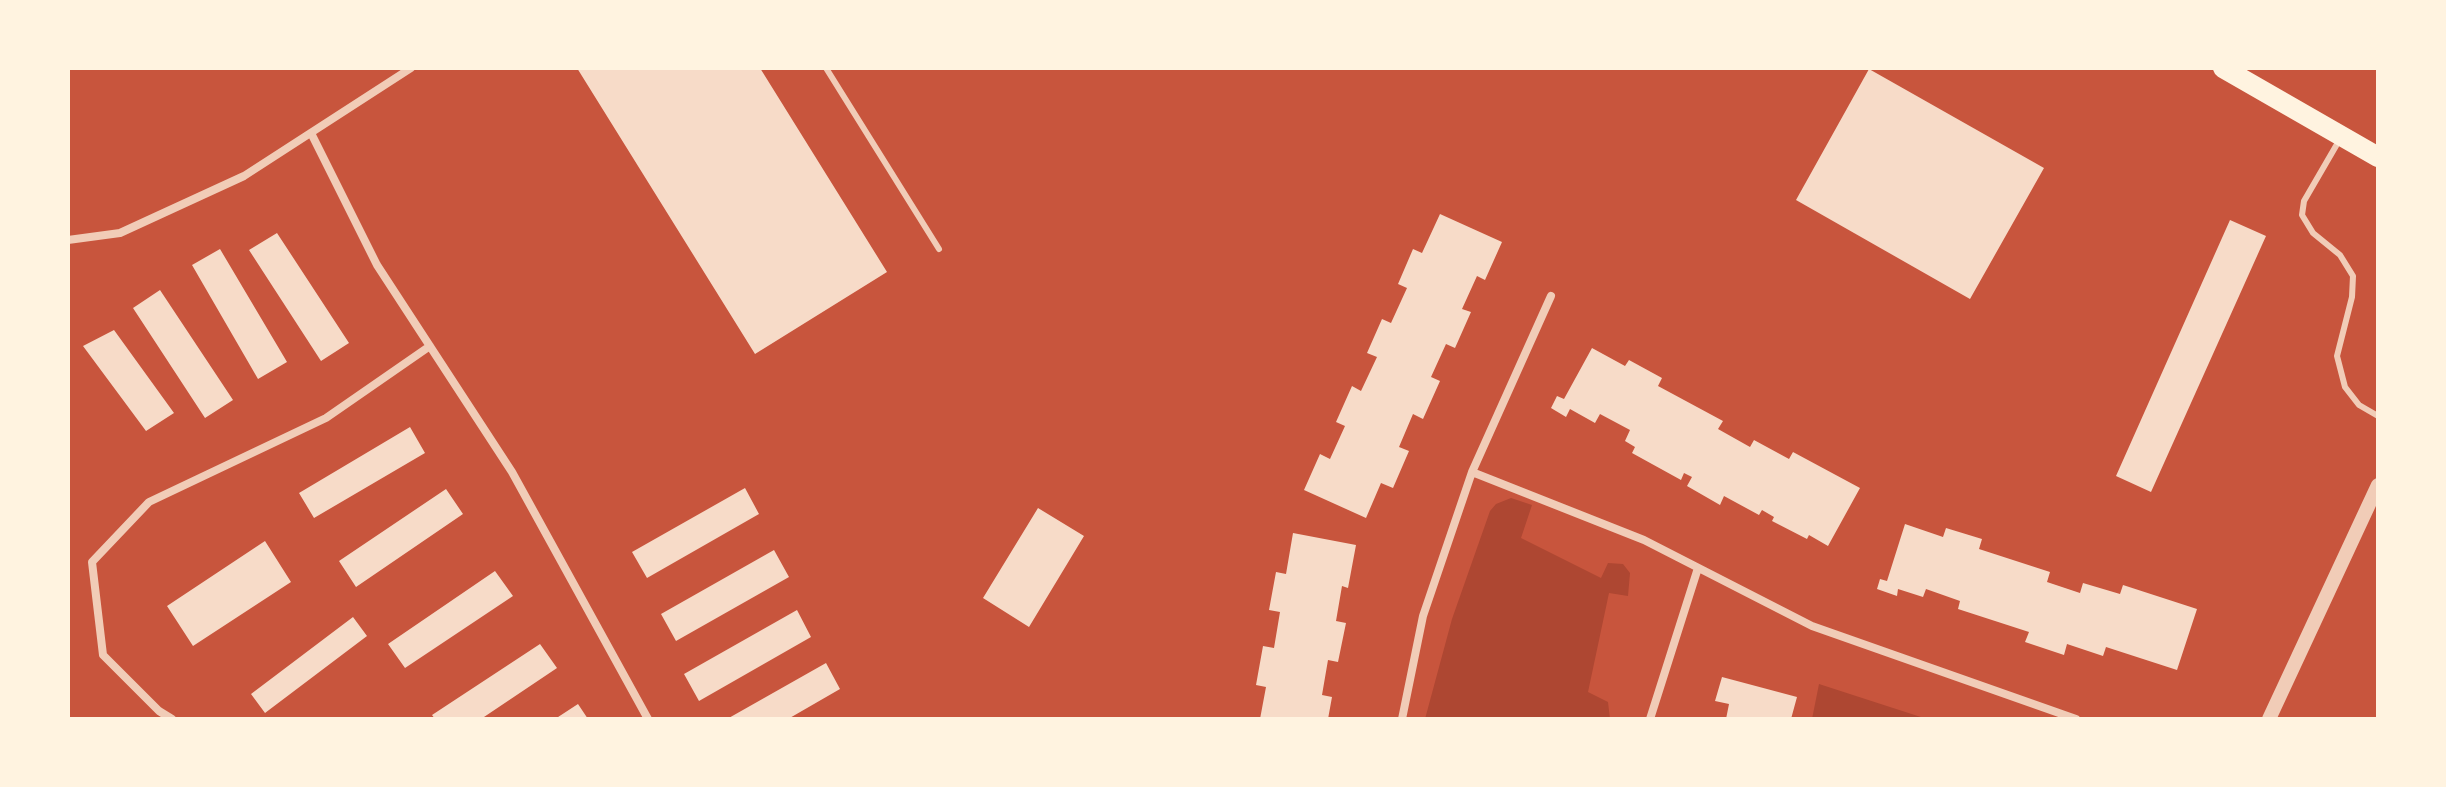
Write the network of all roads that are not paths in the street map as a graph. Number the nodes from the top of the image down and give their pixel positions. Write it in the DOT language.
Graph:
graph roads {
  1 [pos="411,68"];
  2 [pos="826,68"];
  3 [pos="2223,68"];
  4 [pos="311,133"];
  5 [pos="2341,136"];
  6 [pos="2378,157"];
  7 [pos="68,240"];
  8 [pos="939,249"];
  9 [pos="1551,296"];
  10 [pos="430,346"];
  11 [pos="2378,416"];
  12 [pos="1472,472"];
  13 [pos="2378,485"];
  14 [pos="1698,568"];
  15 [pos="172,719"];
  16 [pos="648,719"];
  17 [pos="1402,719"];
  18 [pos="1650,719"];
  19 [pos="2076,719"];
  20 [pos="2269,719"];
  1 -- 4 [label="street"];
  2 -- 8 [label="lane"];
  3 -- 5 [label="main road"];
  4 -- 7 [label="street"];
  4 -- 10 [label="street"];
  5 -- 6 [label="main road"];
  5 -- 11 [label="lane"];
  9 -- 12 [label="street"];
  10 -- 15 [label="street"];
  10 -- 16 [label="street"];
  12 -- 14 [label="street"];
  12 -- 17 [label="street"];
  13 -- 20 [label="street"];
  14 -- 18 [label="street"];
  14 -- 19 [label="street"];
}
